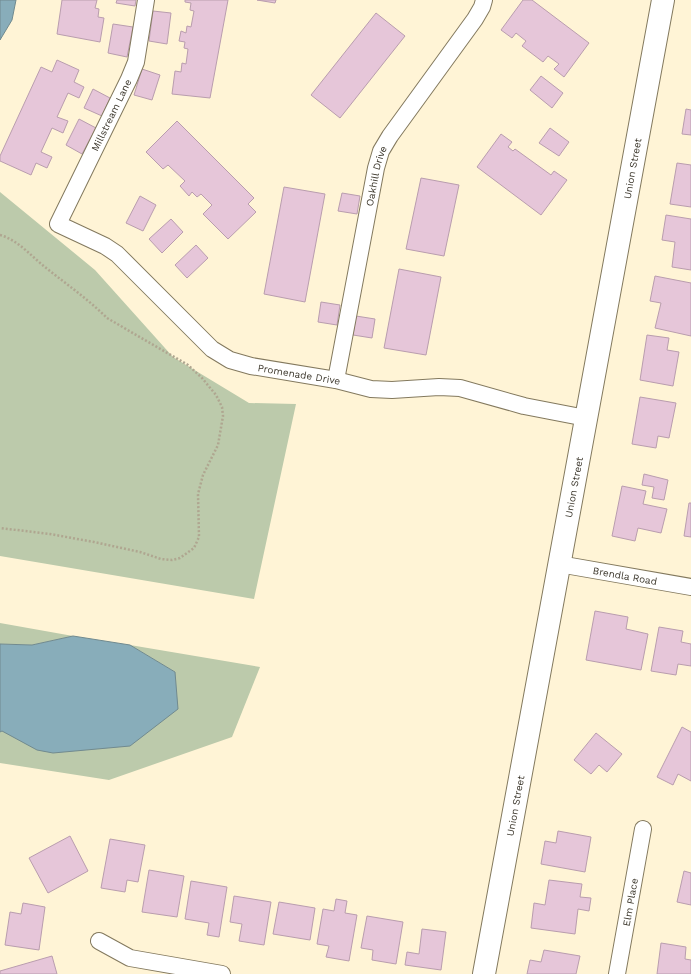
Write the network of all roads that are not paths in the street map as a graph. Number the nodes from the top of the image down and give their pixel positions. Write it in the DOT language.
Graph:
graph roads {
  1 [pos="146,0"];
  2 [pos="484,0"];
  3 [pos="663,0"];
  4 [pos="58,224"];
  5 [pos="336,380"];
  6 [pos="586,418"];
  7 [pos="559,564"];
  8 [pos="691,587"];
  9 [pos="643,830"];
  10 [pos="99,941"];
  11 [pos="222,974"];
  12 [pos="484,974"];
  13 [pos="617,974"];
  1 -- 4 [label="street, Millstream Lane"];
  2 -- 5 [label="street, Oakhill Drive"];
  3 -- 6 [label="street, Union Street"];
  4 -- 5 [label="street, Promenade Drive"];
  5 -- 6 [label="street, Promenade Drive"];
  6 -- 7 [label="street, Union Street"];
  7 -- 8 [label="street, Brendla Road"];
  7 -- 12 [label="street, Union Street"];
  9 -- 13 [label="street, Elm Place"];
  10 -- 11 [label="street"];
}
